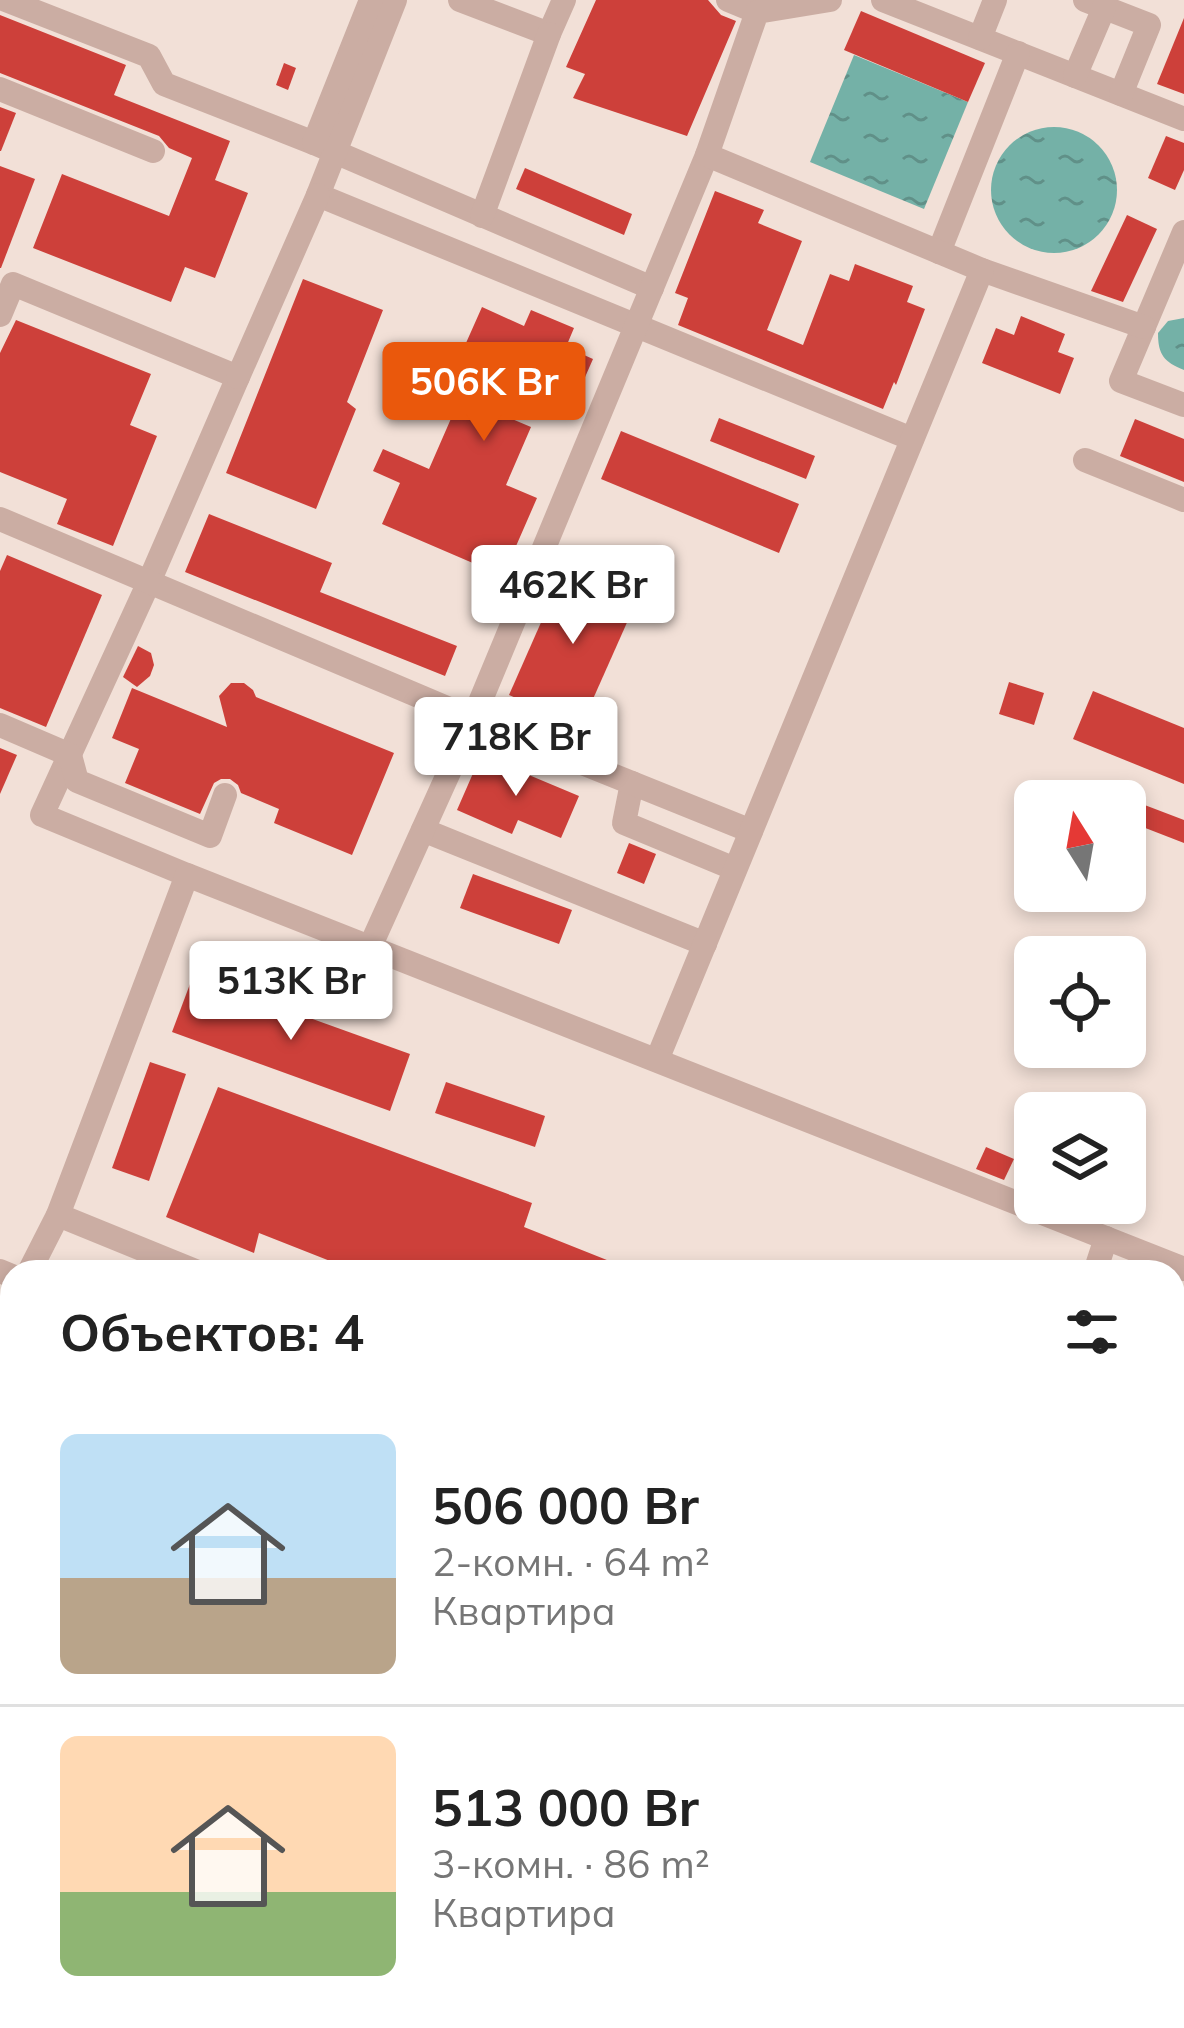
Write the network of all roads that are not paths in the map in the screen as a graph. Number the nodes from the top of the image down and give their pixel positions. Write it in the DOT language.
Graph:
graph roads {
  1 [pos="6,0"];
  2 [pos="371,0"];
  3 [pos="395,0"];
  4 [pos="460,0"];
  5 [pos="563,0"];
  6 [pos="728,0"];
  7 [pos="830,0"];
  8 [pos="883,0"];
  9 [pos="995,0"];
  10 [pos="1095,4"];
  11 [pos="757,12"];
  12 [pos="549,34"];
  13 [pos="980,38"];
  14 [pos="1018,53"];
  15 [pos="1075,76"];
  16 [pos="0,89"];
  17 [pos="1120,94"];
  18 [pos="1184,118"];
  19 [pos="325,148"];
  20 [pos="153,151"];
  21 [pos="707,155"];
  22 [pos="318,196"];
  23 [pos="482,216"];
  24 [pos="1184,232"];
  25 [pos="939,252"];
  26 [pos="982,270"];
  27 [pos="7,282"];
  28 [pos="652,288"];
  29 [pos="0,315"];
  30 [pos="636,326"];
  31 [pos="1144,327"];
  32 [pos="238,376"];
  33 [pos="1184,406"];
  34 [pos="912,439"];
  35 [pos="1085,460"];
  36 [pos="1184,500"];
  37 [pos="0,519"];
  38 [pos="149,582"];
  39 [pos="473,719"];
  40 [pos="0,725"];
  41 [pos="70,755"];
  42 [pos="632,783"];
  43 [pos="225,796"];
  44 [pos="423,830"];
  45 [pos="751,831"];
  46 [pos="736,869"];
  47 [pos="187,875"];
  48 [pos="705,944"];
  49 [pos="370,947"];
  50 [pos="657,1060"];
  51 [pos="58,1215"];
  52 [pos="1106,1238"];
  53 [pos="35,1260"];
  54 [pos="169,1260"];
  55 [pos="1099,1260"];
  56 [pos="1161,1260"];
  1 -- 19 [label="lane"];
  2 -- 19 [label="lane"];
  3 -- 19 [label="lane"];
  4 -- 12 [label="lane"];
  5 -- 12 [label="lane"];
  6 -- 11 [label="lane"];
  7 -- 11 [label="lane"];
  8 -- 13 [label="lane"];
  9 -- 13 [label="lane"];
  10 -- 15 [label="lane"];
  10 -- 17 [label="lane"];
  11 -- 21 [label="lane"];
  12 -- 23 [label="lane"];
  13 -- 14 [label="lane"];
  14 -- 15 [label="lane"];
  14 -- 25 [label="lane"];
  15 -- 17 [label="lane"];
  16 -- 20 [label="lane"];
  17 -- 18 [label="lane"];
  19 -- 22 [label="lane"];
  19 -- 23 [label="lane"];
  21 -- 25 [label="lane"];
  21 -- 28 [label="lane"];
  22 -- 30 [label="lane"];
  22 -- 32 [label="lane"];
  23 -- 28 [label="lane"];
  24 -- 31 [label="lane"];
  25 -- 26 [label="lane"];
  26 -- 31 [label="lane"];
  26 -- 34 [label="lane"];
  27 -- 29 [label="lane"];
  27 -- 32 [label="lane"];
  28 -- 30 [label="lane"];
  30 -- 34 [label="lane"];
  30 -- 39 [label="lane"];
  31 -- 33 [label="lane"];
  32 -- 38 [label="lane"];
  34 -- 45 [label="lane"];
  35 -- 36 [label="lane"];
  37 -- 38 [label="lane"];
  38 -- 39 [label="lane"];
  38 -- 41 [label="lane"];
  39 -- 42 [label="lane"];
  39 -- 44 [label="lane"];
  40 -- 41 [label="lane"];
  41 -- 43 [label="lane"];
  41 -- 47 [label="lane"];
  42 -- 45 [label="lane"];
  42 -- 46 [label="lane"];
  44 -- 48 [label="lane"];
  44 -- 49 [label="lane"];
  45 -- 46 [label="lane"];
  46 -- 48 [label="lane"];
  47 -- 49 [label="lane"];
  47 -- 51 [label="lane"];
  48 -- 50 [label="lane"];
  49 -- 50 [label="lane"];
  50 -- 52 [label="lane"];
  51 -- 53 [label="lane"];
  51 -- 54 [label="lane"];
  52 -- 55 [label="lane"];
  52 -- 56 [label="lane"];
}
